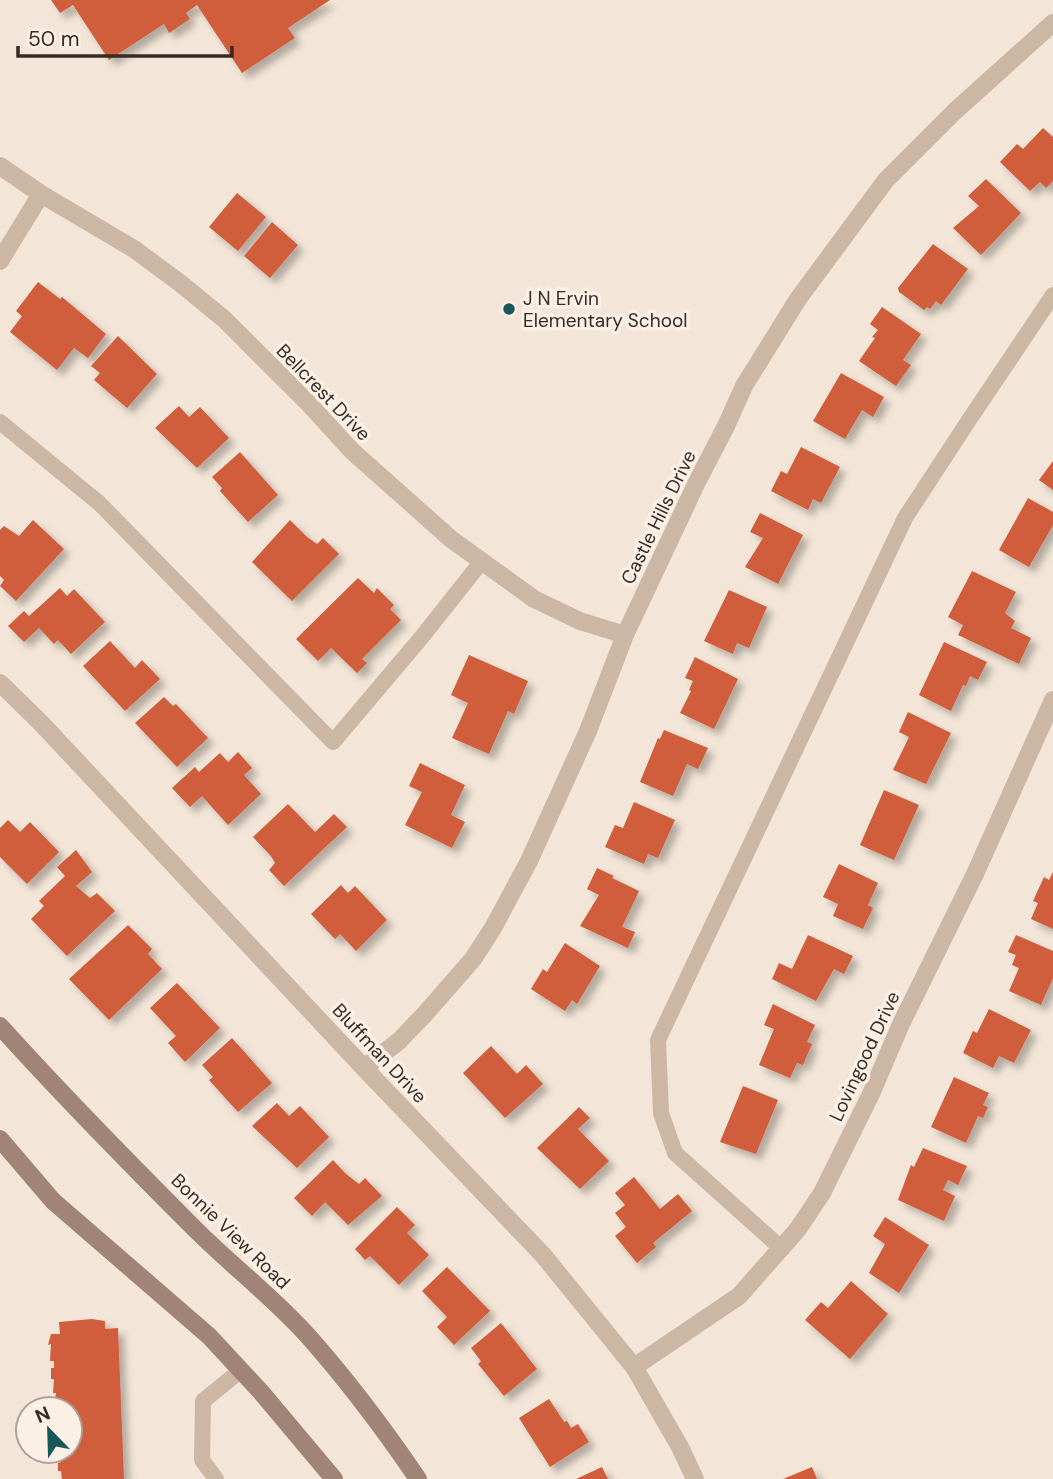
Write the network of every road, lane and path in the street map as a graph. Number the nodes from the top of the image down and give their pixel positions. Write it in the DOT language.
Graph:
graph roads {
  1 [pos="1053,23"];
  2 [pos="0,166"];
  3 [pos="41,194"];
  4 [pos="0,261"];
  5 [pos="1053,295"];
  6 [pos="0,422"];
  7 [pos="482,561"];
  8 [pos="625,635"];
  9 [pos="0,683"];
  10 [pos="1053,700"];
  11 [pos="0,1026"];
  12 [pos="364,1068"];
  13 [pos="0,1139"];
  14 [pos="782,1249"];
  15 [pos="634,1367"];
  16 [pos="241,1370"];
  17 [pos="216,1479"];
  18 [pos="334,1479"];
  19 [pos="418,1479"];
  20 [pos="695,1479"];
  1 -- 8 [label="street, Castle Hills Drive"];
  2 -- 3 [label="street, Bellcrest Drive"];
  3 -- 4 [label="street"];
  3 -- 7 [label="street, Bellcrest Drive"];
  5 -- 14 [label="lane"];
  6 -- 7 [label="lane"];
  7 -- 8 [label="street, Bellcrest Drive"];
  8 -- 12 [label="street, Castle Hills Drive"];
  9 -- 12 [label="street, Bluffman Drive"];
  10 -- 14 [label="street, Lovingood Drive"];
  11 -- 19 [label="main road, Bonnie View Road"];
  12 -- 15 [label="street, Bluffman Drive"];
  13 -- 16 [label="main road"];
  14 -- 15 [label="street, Lovingood Drive"];
  15 -- 20 [label="street, Bluffman Drive"];
  16 -- 17 [label="lane"];
  16 -- 18 [label="main road"];
}
